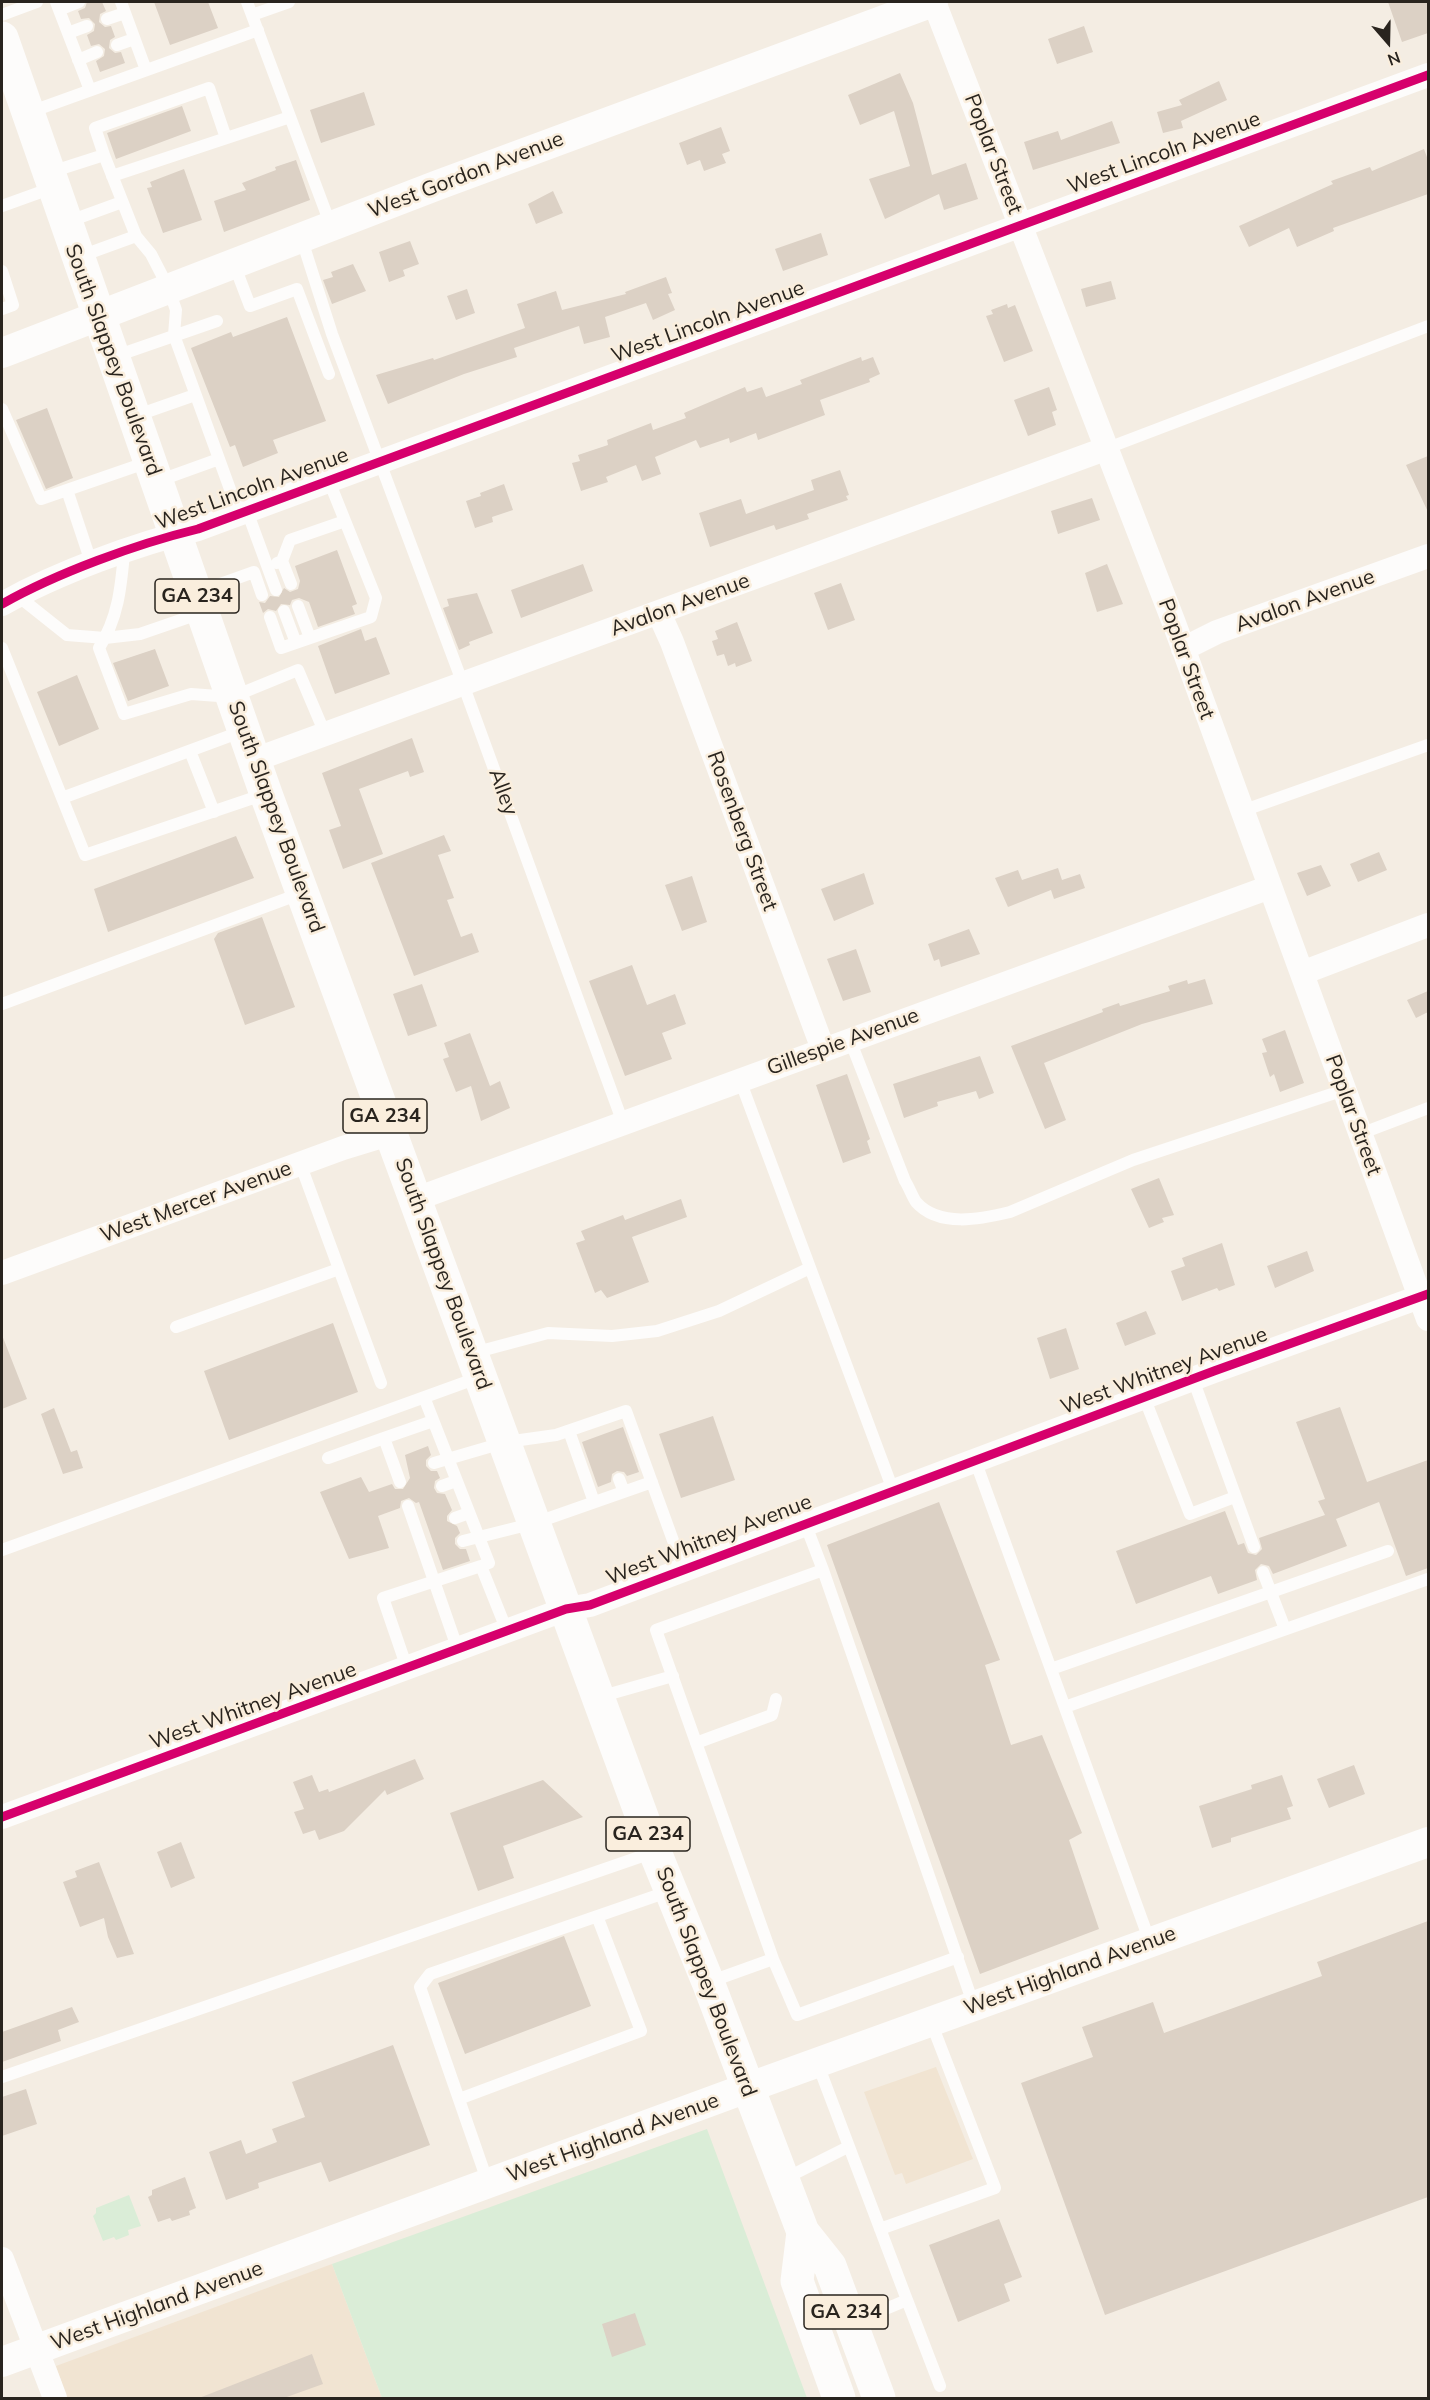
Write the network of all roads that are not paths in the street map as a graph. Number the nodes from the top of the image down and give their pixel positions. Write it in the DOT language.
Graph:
graph roads {
  1 [pos="38,2"];
  2 [pos="79,2"];
  3 [pos="247,2"];
  4 [pos="289,2"];
  5 [pos="933,2"];
  6 [pos="58,6"];
  7 [pos="123,7"];
  8 [pos="2,15"];
  9 [pos="252,15"];
  10 [pos="107,19"];
  11 [pos="87,26"];
  12 [pos="258,30"];
  13 [pos="68,33"];
  14 [pos="2,38"];
  15 [pos="134,39"];
  16 [pos="117,45"];
  17 [pos="97,52"];
  18 [pos="78,60"];
  19 [pos="146,70"];
  20 [pos="1428,75"];
  21 [pos="90,90"];
  22 [pos="27,113"];
  23 [pos="290,117"];
  24 [pos="226,138"];
  25 [pos="104,154"];
  26 [pos="112,176"];
  27 [pos="49,181"];
  28 [pos="122,202"];
  29 [pos="2,205"];
  30 [pos="64,223"];
  31 [pos="331,226"];
  32 [pos="1021,226"];
  33 [pos="136,236"];
  34 [pos="301,237"];
  35 [pos="76,257"];
  36 [pos="234,262"];
  37 [pos="2,271"];
  38 [pos="168,287"];
  39 [pos="2,309"];
  40 [pos="97,316"];
  41 [pos="217,321"];
  42 [pos="1428,326"];
  43 [pos="174,335"];
  44 [pos="2,353"];
  45 [pos="112,357"];
  46 [pos="329,374"];
  47 [pos="195,395"];
  48 [pos="2,409"];
  49 [pos="134,417"];
  50 [pos="1105,449"];
  51 [pos="219,459"];
  52 [pos="380,462"];
  53 [pos="153,472"];
  54 [pos="329,481"];
  55 [pos="67,490"];
  56 [pos="244,512"];
  57 [pos="345,521"];
  58 [pos="175,535"];
  59 [pos="124,553"];
  60 [pos="1428,556"];
  61 [pos="282,561"];
  62 [pos="92,565"];
  63 [pos="267,567"];
  64 [pos="254,572"];
  65 [pos="291,585"];
  66 [pos="276,590"];
  67 [pos="262,595"];
  68 [pos="10,600"];
  69 [pos="199,603"];
  70 [pos="298,606"];
  71 [pos="284,611"];
  72 [pos="658,613"];
  73 [pos="270,616"];
  74 [pos="105,638"];
  75 [pos="310,638"];
  76 [pos="296,643"];
  77 [pos="2,648"];
  78 [pos="1183,649"];
  79 [pos="463,684"];
  80 [pos="232,697"];
  81 [pos="326,736"];
  82 [pos="1428,745"];
  83 [pos="249,746"];
  84 [pos="190,751"];
  85 [pos="266,794"];
  86 [pos="62,798"];
  87 [pos="1242,811"];
  88 [pos="214,812"];
  89 [pos="1270,887"];
  90 [pos="303,893"];
  91 [pos="1428,926"];
  92 [pos="1302,973"];
  93 [pos="2,1004"];
  94 [pos="850,1040"];
  95 [pos="823,1049"];
  96 [pos="740,1080"];
  97 [pos="1344,1090"];
  98 [pos="1428,1108"];
  99 [pos="623,1123"];
  100 [pos="392,1133"];
  101 [pos="1360,1134"];
  102 [pos="300,1163"];
  103 [pos="416,1199"];
  104 [pos="810,1268"];
  105 [pos="339,1269"];
  106 [pos="2,1274"];
  107 [pos="1426,1304"];
  108 [pos="176,1327"];
  109 [pos="477,1365"];
  110 [pos="1193,1379"];
  111 [pos="381,1383"];
  112 [pos="424,1397"];
  113 [pos="1144,1397"];
  114 [pos="433,1421"];
  115 [pos="597,1421"];
  116 [pos="569,1431"];
  117 [pos="602,1434"];
  118 [pos="384,1438"];
  119 [pos="506,1442"];
  120 [pos="328,1458"];
  121 [pos="448,1459"];
  122 [pos="975,1460"];
  123 [pos="434,1463"];
  124 [pos="402,1477"];
  125 [pos="619,1479"];
  126 [pos="456,1481"];
  127 [pos="652,1482"];
  128 [pos="442,1486"];
  129 [pos="893,1490"];
  130 [pos="624,1492"];
  131 [pos="1235,1497"];
  132 [pos="594,1502"];
  133 [pos="408,1506"];
  134 [pos="469,1513"];
  135 [pos="455,1518"];
  136 [pos="535,1523"];
  137 [pos="805,1523"];
  138 [pos="478,1536"];
  139 [pos="463,1541"];
  140 [pos="1254,1547"];
  141 [pos="2,1550"];
  142 [pos="1389,1551"];
  143 [pos="481,1566"];
  144 [pos="683,1568"];
  145 [pos="823,1569"];
  146 [pos="1263,1572"];
  147 [pos="1428,1579"];
  148 [pos="434,1580"];
  149 [pos="1271,1593"];
  150 [pos="566,1609"];
  151 [pos="1285,1629"];
  152 [pos="507,1631"];
  153 [pos="458,1650"];
  154 [pos="407,1668"];
  155 [pos="1051,1669"];
  156 [pos="673,1676"];
  157 [pos="597,1697"];
  158 [pos="776,1699"];
  159 [pos="1065,1707"];
  160 [pos="696,1743"];
  161 [pos="2,1817"];
  162 [pos="1428,1842"];
  163 [pos="655,1852"];
  164 [pos="671,1890"];
  165 [pos="597,1916"];
  166 [pos="1150,1942"];
  167 [pos="957,1957"];
  168 [pos="773,1959"];
  169 [pos="708,1982"];
  170 [pos="974,2006"];
  171 [pos="930,2021"];
  172 [pos="818,2062"];
  173 [pos="2,2077"];
  174 [pos="747,2088"];
  175 [pos="459,2099"];
  176 [pos="848,2147"];
  177 [pos="783,2180"];
  178 [pos="489,2184"];
  179 [pos="880,2229"];
  180 [pos="803,2232"];
  181 [pos="2,2259"];
  182 [pos="907,2300"];
  183 [pos="850,2324"];
  184 [pos="36,2350"];
  185 [pos="2,2362"];
  186 [pos="940,2386"];
  187 [pos="55,2398"];
  188 [pos="839,2398"];
  189 [pos="879,2398"];
  1 -- 8 [label="lane"];
  2 -- 6 [label="lane"];
  3 -- 9 [label="lane"];
  4 -- 9 [label="lane"];
  5 -- 31 [label="street, West Gordon Avenue"];
  5 -- 32 [label="street, Poplar Street"];
  6 -- 13 [label="lane"];
  7 -- 10 [label="lane"];
  7 -- 15 [label="lane"];
  9 -- 12 [label="lane"];
  11 -- 13 [label="lane"];
  12 -- 19 [label="lane"];
  12 -- 23 [label="lane"];
  13 -- 18 [label="lane"];
  14 -- 22 [label="main road, South Slappey Boulevard / GA 234"];
  15 -- 16 [label="lane"];
  15 -- 19 [label="lane"];
  17 -- 18 [label="lane"];
  18 -- 21 [label="lane"];
  19 -- 21 [label="lane"];
  20 -- 32 [label="street, West Lincoln Avenue"];
  21 -- 22 [label="lane"];
  22 -- 27 [label="main road, South Slappey Boulevard / GA 234"];
  23 -- 24 [label="lane"];
  23 -- 31 [label="lane"];
  24 -- 25 [label="lane"];
  24 -- 26 [label="lane"];
  25 -- 26 [label="lane"];
  25 -- 27 [label="lane"];
  26 -- 28 [label="lane"];
  27 -- 29 [label="lane"];
  27 -- 30 [label="main road, South Slappey Boulevard / GA 234"];
  28 -- 30 [label="lane"];
  28 -- 33 [label="lane"];
  30 -- 35 [label="main road, South Slappey Boulevard / GA 234"];
  31 -- 34 [label="street, West Gordon Avenue"];
  32 -- 50 [label="street, Poplar Street"];
  32 -- 52 [label="street, West Lincoln Avenue"];
  33 -- 35 [label="lane"];
  33 -- 38 [label="lane"];
  34 -- 36 [label="street, West Gordon Avenue"];
  34 -- 52 [label="lane, Alley"];
  35 -- 40 [label="main road, South Slappey Boulevard / GA 234"];
  36 -- 38 [label="street, West Gordon Avenue"];
  36 -- 46 [label="lane"];
  37 -- 39 [label="lane"];
  38 -- 40 [label="street, West Gordon Avenue"];
  38 -- 43 [label="lane"];
  40 -- 44 [label="street, West Gordon Avenue"];
  40 -- 45 [label="main road, South Slappey Boulevard / GA 234"];
  41 -- 43 [label="lane"];
  42 -- 50 [label="lane"];
  43 -- 45 [label="lane"];
  43 -- 47 [label="lane"];
  45 -- 49 [label="main road, South Slappey Boulevard / GA 234"];
  47 -- 49 [label="lane"];
  47 -- 51 [label="lane"];
  48 -- 55 [label="lane"];
  49 -- 53 [label="main road, South Slappey Boulevard / GA 234"];
  50 -- 72 [label="street, Avalon Avenue"];
  50 -- 78 [label="street, Poplar Street"];
  51 -- 53 [label="lane"];
  51 -- 56 [label="lane"];
  52 -- 54 [label="street, West Lincoln Avenue"];
  52 -- 79 [label="lane, Alley"];
  53 -- 55 [label="lane"];
  53 -- 58 [label="main road, South Slappey Boulevard / GA 234"];
  54 -- 56 [label="street, West Lincoln Avenue"];
  54 -- 57 [label="lane"];
  55 -- 62 [label="lane"];
  56 -- 58 [label="street, West Lincoln Avenue"];
  56 -- 63 [label="lane"];
  57 -- 61 [label="lane"];
  57 -- 75 [label="lane"];
  58 -- 59 [label="street, West Lincoln Avenue"];
  58 -- 69 [label="main road, South Slappey Boulevard / GA 234"];
  59 -- 62 [label="street, West Lincoln Avenue"];
  59 -- 74 [label="lane"];
  60 -- 78 [label="street, Avalon Avenue"];
  61 -- 63 [label="lane"];
  61 -- 65 [label="lane"];
  62 -- 68 [label="street, West Lincoln Avenue"];
  63 -- 64 [label="lane"];
  63 -- 66 [label="lane"];
  64 -- 67 [label="lane"];
  64 -- 69 [label="lane"];
  68 -- 74 [label="lane"];
  69 -- 74 [label="lane"];
  69 -- 80 [label="main road, South Slappey Boulevard / GA 234"];
  70 -- 75 [label="lane"];
  71 -- 76 [label="lane"];
  72 -- 79 [label="street, Avalon Avenue"];
  72 -- 95 [label="street, Rosenberg Street"];
  73 -- 76 [label="lane"];
  74 -- 80 [label="lane"];
  75 -- 76 [label="lane"];
  77 -- 86 [label="lane"];
  78 -- 87 [label="street, Poplar Street"];
  79 -- 81 [label="street, Avalon Avenue"];
  79 -- 99 [label="lane, Alley"];
  80 -- 81 [label="lane"];
  80 -- 83 [label="main road, South Slappey Boulevard / GA 234"];
  81 -- 83 [label="street, Avalon Avenue"];
  82 -- 87 [label="lane"];
  83 -- 84 [label="lane"];
  83 -- 85 [label="main road, South Slappey Boulevard / GA 234"];
  84 -- 86 [label="lane"];
  84 -- 88 [label="lane"];
  85 -- 88 [label="lane"];
  85 -- 90 [label="main road, South Slappey Boulevard / GA 234"];
  86 -- 88 [label="lane"];
  87 -- 89 [label="street, Poplar Street"];
  89 -- 92 [label="street, Poplar Street"];
  89 -- 94 [label="street, Gillespie Avenue"];
  90 -- 93 [label="lane"];
  90 -- 100 [label="main road, South Slappey Boulevard / GA 234"];
  91 -- 92 [label="street"];
  92 -- 97 [label="street, Poplar Street"];
  94 -- 95 [label="street, Gillespie Avenue"];
  94 -- 97 [label="lane"];
  95 -- 96 [label="street, Gillespie Avenue"];
  96 -- 99 [label="street, Gillespie Avenue"];
  96 -- 104 [label="lane"];
  97 -- 101 [label="street, Poplar Street"];
  98 -- 101 [label="lane"];
  99 -- 103 [label="street, Gillespie Avenue"];
  100 -- 102 [label="street, West Mercer Avenue"];
  100 -- 103 [label="main road, South Slappey Boulevard / GA 234"];
  101 -- 107 [label="street, Poplar Street"];
  102 -- 105 [label="lane"];
  102 -- 106 [label="street, West Mercer Avenue"];
  103 -- 109 [label="main road, South Slappey Boulevard / GA 234"];
  104 -- 109 [label="lane"];
  104 -- 129 [label="lane"];
  105 -- 108 [label="lane"];
  105 -- 111 [label="lane"];
  107 -- 110 [label="street, West Whitney Avenue"];
  109 -- 112 [label="lane"];
  109 -- 119 [label="main road, South Slappey Boulevard / GA 234"];
  110 -- 113 [label="street, West Whitney Avenue"];
  110 -- 131 [label="lane"];
  112 -- 114 [label="lane"];
  112 -- 141 [label="lane"];
  113 -- 122 [label="street, West Whitney Avenue"];
  113 -- 131 [label="lane"];
  114 -- 118 [label="lane"];
  114 -- 121 [label="lane"];
  115 -- 116 [label="lane"];
  115 -- 117 [label="lane"];
  115 -- 127 [label="lane"];
  116 -- 119 [label="lane"];
  116 -- 132 [label="lane"];
  118 -- 120 [label="lane"];
  118 -- 124 [label="lane"];
  119 -- 121 [label="lane"];
  119 -- 136 [label="main road, South Slappey Boulevard / GA 234"];
  121 -- 123 [label="lane"];
  121 -- 126 [label="lane"];
  122 -- 129 [label="street, West Whitney Avenue"];
  122 -- 155 [label="lane"];
  125 -- 130 [label="lane"];
  126 -- 128 [label="lane"];
  126 -- 134 [label="lane"];
  127 -- 130 [label="lane"];
  127 -- 144 [label="lane"];
  129 -- 137 [label="street, West Whitney Avenue"];
  130 -- 132 [label="lane"];
  131 -- 140 [label="lane"];
  132 -- 136 [label="lane"];
  133 -- 148 [label="lane"];
  134 -- 135 [label="lane"];
  134 -- 138 [label="lane"];
  136 -- 138 [label="lane"];
  136 -- 150 [label="main road, South Slappey Boulevard / GA 234"];
  137 -- 144 [label="street, West Whitney Avenue"];
  137 -- 145 [label="lane"];
  138 -- 139 [label="lane"];
  138 -- 143 [label="lane"];
  142 -- 149 [label="lane"];
  143 -- 148 [label="lane"];
  143 -- 152 [label="lane"];
  144 -- 150 [label="street, West Whitney Avenue"];
  145 -- 156 [label="lane"];
  145 -- 167 [label="lane"];
  146 -- 149 [label="lane"];
  147 -- 151 [label="lane"];
  148 -- 153 [label="lane"];
  148 -- 154 [label="lane"];
  149 -- 151 [label="lane"];
  149 -- 155 [label="lane"];
  150 -- 152 [label="street, West Whitney Avenue"];
  150 -- 157 [label="main road, South Slappey Boulevard / GA 234"];
  151 -- 159 [label="lane"];
  152 -- 153 [label="street, West Whitney Avenue"];
  153 -- 154 [label="street, West Whitney Avenue"];
  154 -- 161 [label="street, West Whitney Avenue"];
  155 -- 159 [label="lane"];
  156 -- 157 [label="lane"];
  156 -- 160 [label="lane"];
  157 -- 163 [label="main road, South Slappey Boulevard / GA 234"];
  158 -- 160 [label="lane"];
  159 -- 166 [label="lane"];
  160 -- 168 [label="lane"];
  162 -- 166 [label="street, West Highland Avenue"];
  163 -- 164 [label="main road, South Slappey Boulevard / GA 234"];
  163 -- 173 [label="lane"];
  164 -- 165 [label="lane"];
  164 -- 169 [label="main road, South Slappey Boulevard / GA 234"];
  165 -- 175 [label="lane"];
  165 -- 175 [label="lane"];
  166 -- 170 [label="street, West Highland Avenue"];
  167 -- 168 [label="lane"];
  167 -- 170 [label="lane"];
  168 -- 169 [label="lane"];
  169 -- 174 [label="main road, South Slappey Boulevard / GA 234"];
  170 -- 171 [label="street, West Highland Avenue"];
  171 -- 172 [label="street, West Highland Avenue"];
  171 -- 179 [label="lane"];
  172 -- 174 [label="street, West Highland Avenue"];
  172 -- 176 [label="lane"];
  174 -- 177 [label="main road, South Slappey Boulevard / GA 234"];
  174 -- 178 [label="street, West Highland Avenue"];
  175 -- 178 [label="lane"];
  176 -- 177 [label="lane"];
  176 -- 179 [label="lane"];
  177 -- 180 [label="main road, South Slappey Boulevard / GA 234"];
  178 -- 184 [label="street, West Highland Avenue"];
  179 -- 182 [label="lane"];
  180 -- 183 [label="main road, South Slappey Boulevard / GA 234"];
  180 -- 188 [label="main road, South Slappey Boulevard / GA 234"];
  181 -- 184 [label="street"];
  182 -- 183 [label="lane"];
  182 -- 186 [label="lane"];
  183 -- 189 [label="main road, South Slappey Boulevard / GA 234"];
  184 -- 185 [label="street, West Highland Avenue"];
  184 -- 187 [label="street"];
}
